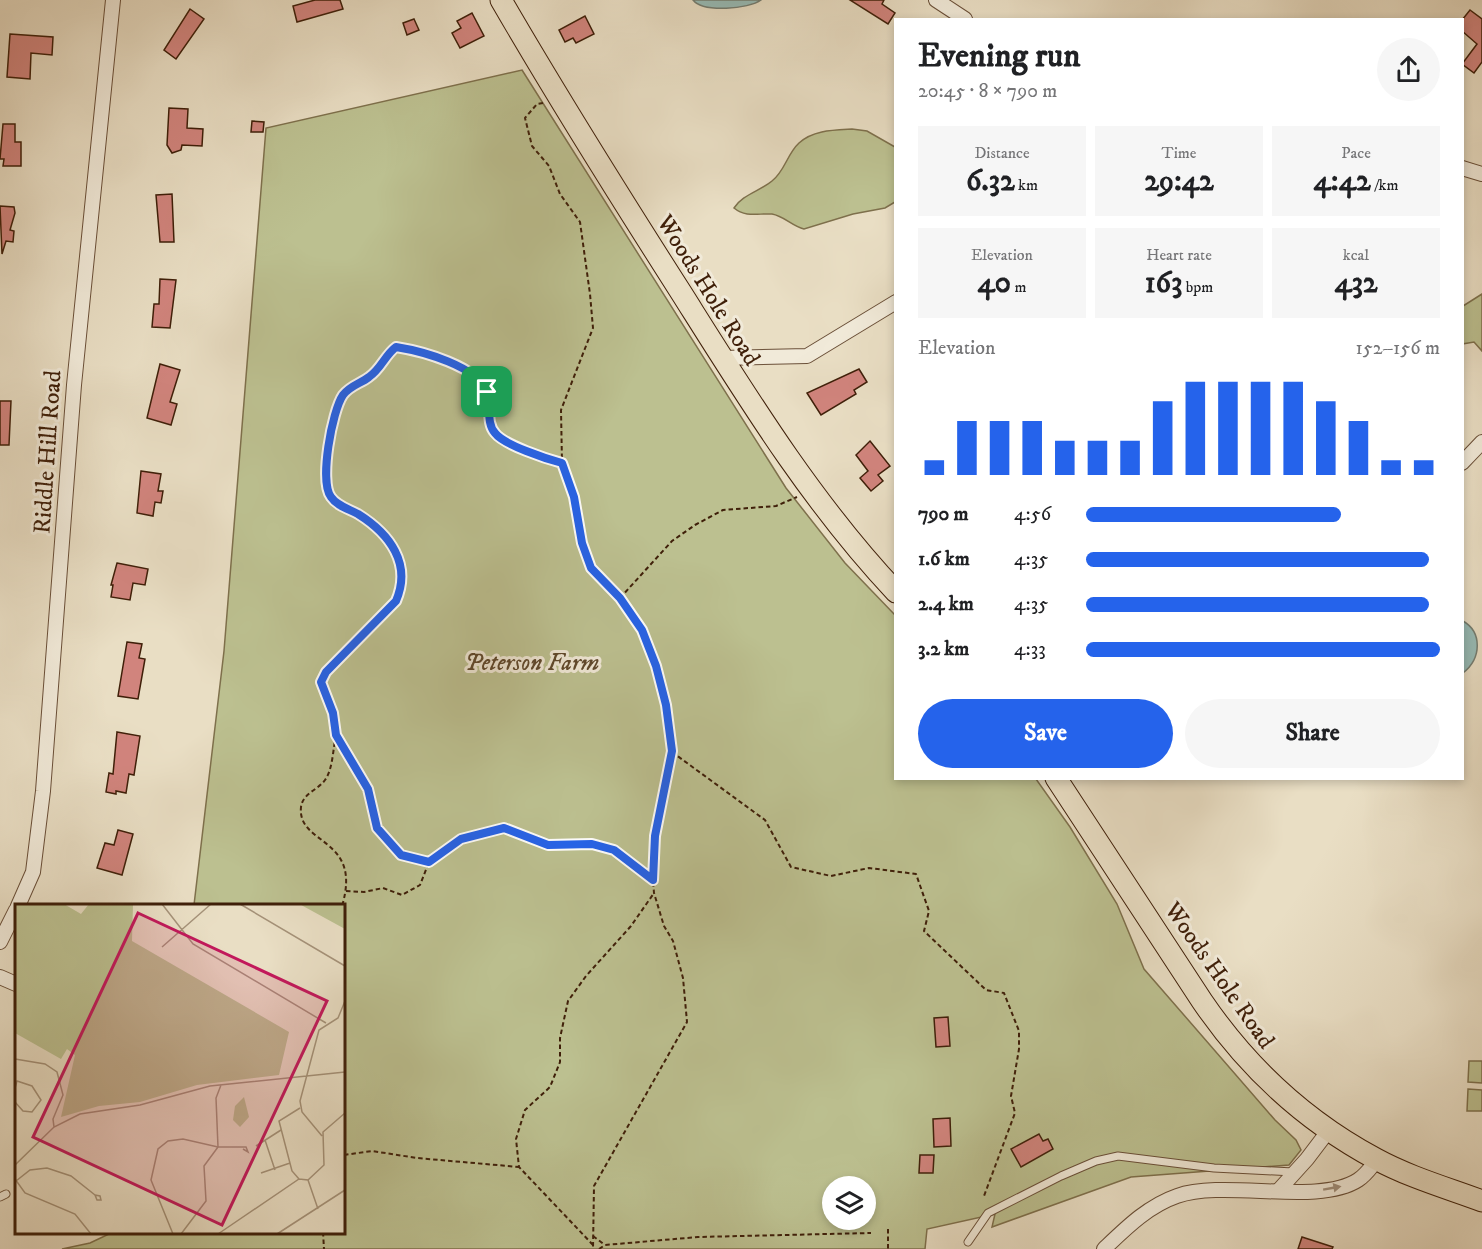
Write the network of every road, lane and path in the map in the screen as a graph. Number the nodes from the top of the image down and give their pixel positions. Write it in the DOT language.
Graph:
graph roads {
  1 [pos="113,0"];
  2 [pos="501,0"];
  3 [pos="936,0"];
  4 [pos="963,18"];
  5 [pos="556,95"];
  6 [pos="1464,169"];
  7 [pos="1482,174"];
  8 [pos="894,303"];
  9 [pos="722,358"];
  10 [pos="1482,442"];
  11 [pos="1464,461"];
  12 [pos="562,463"];
  13 [pos="813,490"];
  14 [pos="894,590"];
  15 [pos="620,598"];
  16 [pos="336,735"];
  17 [pos="672,751"];
  18 [pos="1057,780"];
  19 [pos="429,862"];
  20 [pos="653,880"];
  21 [pos="346,891"];
  22 [pos="654,893"];
  23 [pos="19,904"];
  24 [pos="343,904"];
  25 [pos="15,912"];
  26 [pos="0,942"];
  27 [pos="0,977"];
  28 [pos="15,984"];
  29 [pos="1329,1130"];
  30 [pos="345,1155"];
  31 [pos="1377,1160"];
  32 [pos="519,1167"];
  33 [pos="1296,1172"];
  34 [pos="1278,1191"];
  35 [pos="984,1196"];
  36 [pos="1482,1201"];
  37 [pos="888,1229"];
  38 [pos="872,1233"];
  39 [pos="323,1234"];
  40 [pos="592,1236"];
  41 [pos="968,1242"];
  42 [pos="605,1245"];
  43 [pos="593,1247"];
  44 [pos="324,1249"];
  45 [pos="599,1249"];
  46 [pos="888,1249"];
  47 [pos="1104,1249"];
  1 -- 23 [label="street, Riddle Hill Road"];
  2 -- 5 [label="highway, Woods Hole Road"];
  3 -- 4 [label="street"];
  5 -- 9 [label="highway, Woods Hole Road"];
  5 -- 12 [label="path"];
  6 -- 7 [label="street"];
  8 -- 9 [label="street"];
  9 -- 13 [label="highway, Woods Hole Road"];
  10 -- 11 [label="street"];
  12 -- 15 [label="path"];
  12 -- 16 [label="path"];
  13 -- 14 [label="highway, Woods Hole Road"];
  13 -- 15 [label="path"];
  15 -- 17 [label="path"];
  16 -- 19 [label="path"];
  16 -- 21 [label="path"];
  17 -- 20 [label="path"];
  17 -- 35 [label="path"];
  18 -- 29 [label="highway, Woods Hole Road"];
  19 -- 20 [label="path"];
  19 -- 21 [label="path"];
  20 -- 22 [label="path"];
  21 -- 24 [label="path"];
  22 -- 32 [label="path"];
  22 -- 40 [label="path"];
  25 -- 26 [label="street"];
  27 -- 28 [label="street"];
  29 -- 31 [label="highway, Woods Hole Road"];
  29 -- 33 [label="street"];
  30 -- 32 [label="path"];
  34 -- 31 [label="street, one-way"];
  31 -- 36 [label="highway, Woods Hole Road"];
  32 -- 43 [label="path"];
  33 -- 34 [label="street"];
  33 -- 41 [label="lane"];
  34 -- 47 [label="street"];
  37 -- 46 [label="path"];
  38 -- 42 [label="path"];
  39 -- 44 [label="path"];
  40 -- 42 [label="path"];
  40 -- 43 [label="path"];
  42 -- 45 [label="path"];
}
